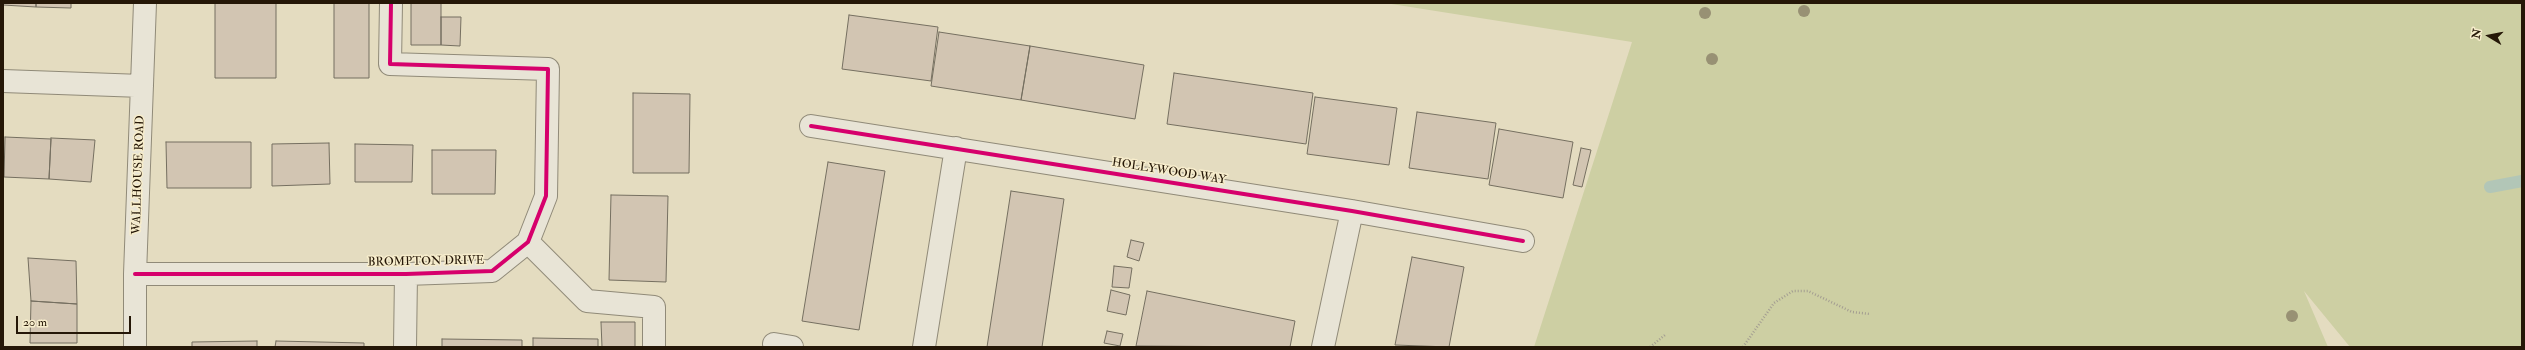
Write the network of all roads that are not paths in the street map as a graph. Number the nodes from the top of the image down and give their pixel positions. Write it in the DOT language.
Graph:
graph roads {
  1 [pos="145,3"];
  2 [pos="391,3"];
  3 [pos="3,80"];
  4 [pos="142,86"];
  5 [pos="811,126"];
  6 [pos="956,148"];
  7 [pos="1352,211"];
  8 [pos="1523,241"];
  9 [pos="528,242"];
  10 [pos="135,274"];
  11 [pos="406,274"];
  12 [pos="135,347"];
  13 [pos="405,347"];
  14 [pos="654,347"];
  15 [pos="924,347"];
  16 [pos="1323,347"];
  1 -- 4 [label="street, WALLHOUSE ROAD"];
  2 -- 9 [label="street, BROMPTON DRIVE"];
  3 -- 4 [label="street"];
  4 -- 10 [label="street, WALLHOUSE ROAD"];
  5 -- 6 [label="street, HOLLYWOOD WAY"];
  6 -- 7 [label="street, HOLLYWOOD WAY"];
  6 -- 15 [label="street"];
  7 -- 8 [label="street, HOLLYWOOD WAY"];
  7 -- 16 [label="street"];
  9 -- 11 [label="street, BROMPTON DRIVE"];
  9 -- 14 [label="street"];
  10 -- 11 [label="street, BROMPTON DRIVE"];
  10 -- 12 [label="street, WALLHOUSE ROAD"];
  11 -- 13 [label="street"];
}
